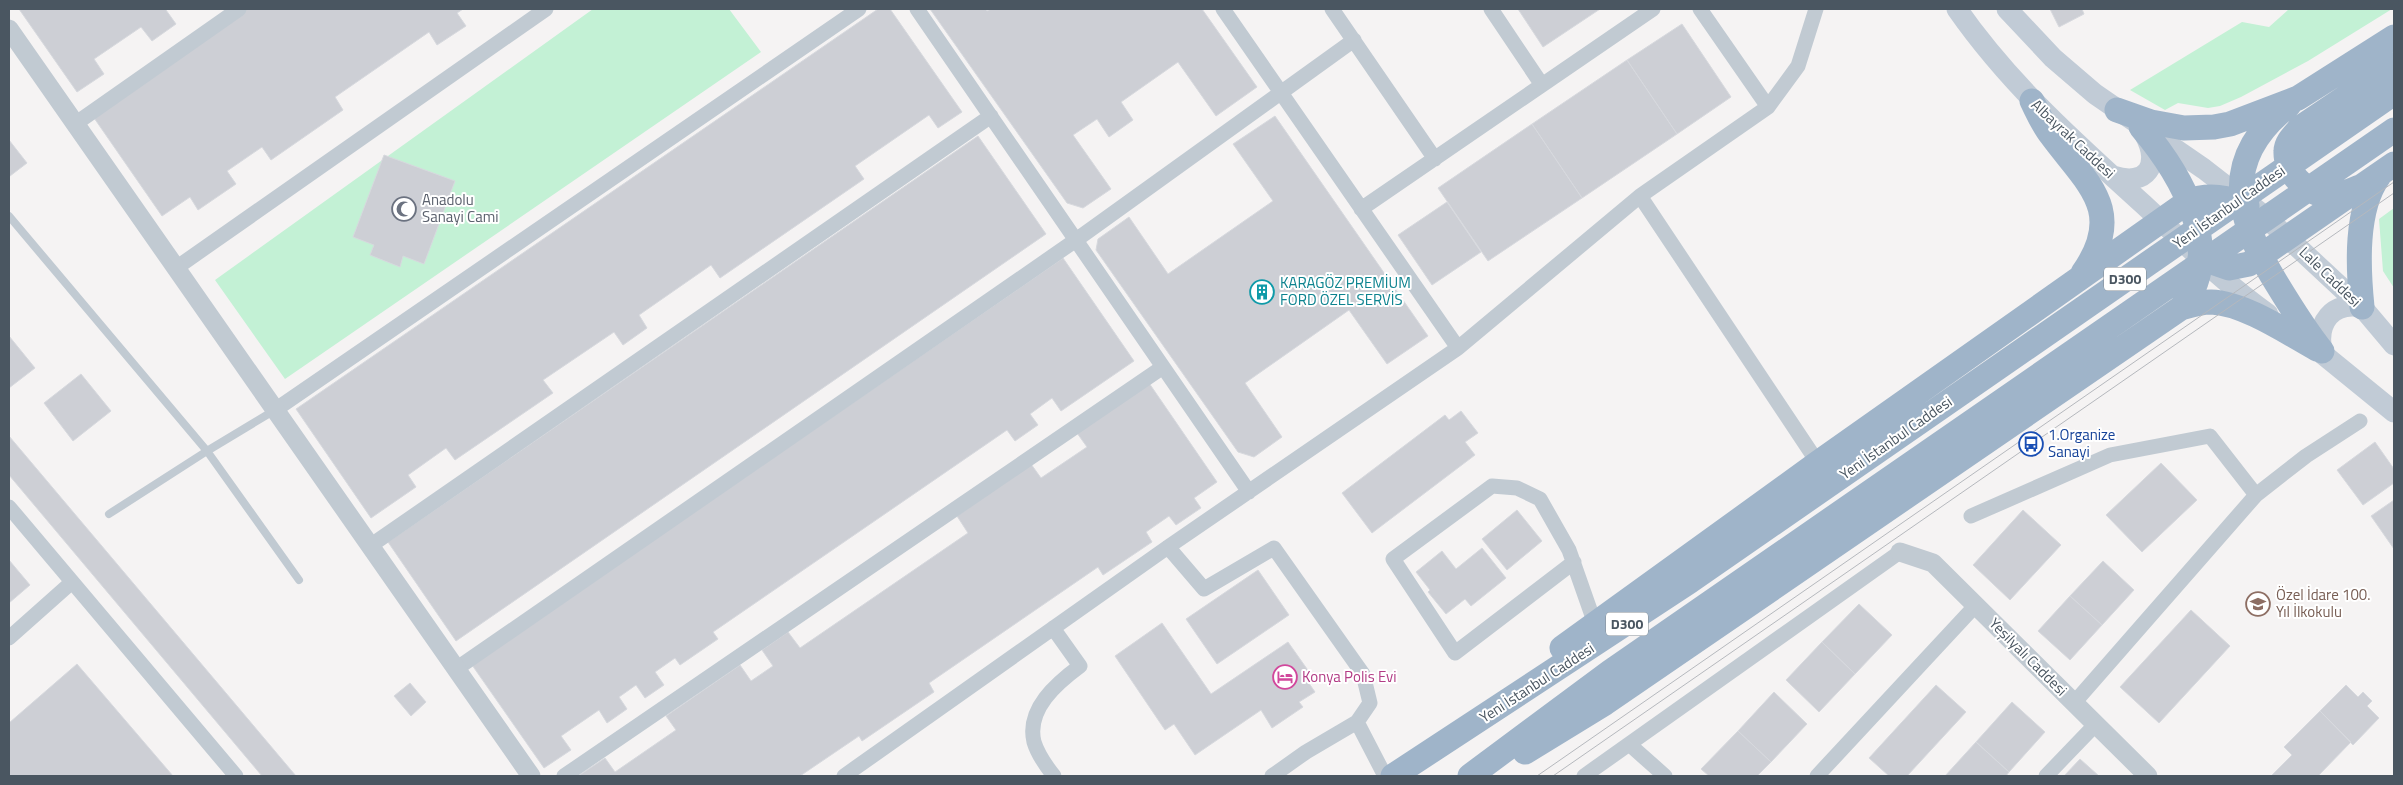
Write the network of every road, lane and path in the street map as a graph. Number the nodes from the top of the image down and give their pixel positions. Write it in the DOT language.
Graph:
graph roads {
  1 [pos="239,9"];
  2 [pos="546,9"];
  3 [pos="859,9"];
  4 [pos="917,9"];
  5 [pos="1223,9"];
  6 [pos="1332,9"];
  7 [pos="1490,9"];
  8 [pos="1653,9"];
  9 [pos="1700,9"];
  10 [pos="1816,9"];
  11 [pos="1957,9"];
  12 [pos="2006,9"];
  13 [pos="9,29"];
  14 [pos="2394,37"];
  15 [pos="1354,40"];
  16 [pos="2394,65"];
  17 [pos="1542,85"];
  18 [pos="1281,93"];
  19 [pos="2394,93"];
  20 [pos="2298,98"];
  21 [pos="2032,101"];
  22 [pos="1768,107"];
  23 [pos="2117,110"];
  24 [pos="991,116"];
  25 [pos="75,124"];
  26 [pos="2141,127"];
  27 [pos="2394,130"];
  28 [pos="1435,158"];
  29 [pos="2379,174"];
  30 [pos="2113,176"];
  31 [pos="1640,196"];
  32 [pos="2188,201"];
  33 [pos="2248,205"];
  34 [pos="1362,209"];
  35 [pos="9,216"];
  36 [pos="2160,220"];
  37 [pos="2289,237"];
  38 [pos="1076,240"];
  39 [pos="2260,257"];
  40 [pos="2200,258"];
  41 [pos="176,268"];
  42 [pos="2081,277"];
  43 [pos="2362,307"];
  44 [pos="2181,308"];
  45 [pos="2130,343"];
  46 [pos="2394,345"];
  47 [pos="1458,348"];
  48 [pos="2322,351"];
  49 [pos="1163,367"];
  50 [pos="275,410"];
  51 [pos="2394,412"];
  52 [pos="2360,422"];
  53 [pos="207,451"];
  54 [pos="1818,463"];
  55 [pos="1249,492"];
  56 [pos="2256,495"];
  57 [pos="9,507"];
  58 [pos="108,514"];
  59 [pos="1971,516"];
  60 [pos="370,546"];
  61 [pos="1168,547"];
  62 [pos="1900,552"];
  63 [pos="1574,562"];
  64 [pos="299,580"];
  65 [pos="72,582"];
  66 [pos="1976,606"];
  67 [pos="1595,624"];
  68 [pos="1053,628"];
  69 [pos="9,638"];
  70 [pos="456,669"];
  71 [pos="1507,703"];
  72 [pos="2074,703"];
  73 [pos="1357,722"];
  74 [pos="2096,724"];
  75 [pos="1630,744"];
  76 [pos="236,776"];
  77 [pos="530,776"];
  78 [pos="564,776"];
  79 [pos="844,776"];
  80 [pos="1054,776"];
  81 [pos="1272,776"];
  82 [pos="1385,776"];
  83 [pos="1394,776"];
  84 [pos="1470,776"];
  85 [pos="1484,776"];
  86 [pos="1584,776"];
  87 [pos="1665,776"];
  88 [pos="1817,776"];
  89 [pos="2046,776"];
  90 [pos="2148,776"];
  1 -- 25 [label="street"];
  2 -- 41 [label="street"];
  3 -- 50 [label="street"];
  4 -- 24 [label="street"];
  5 -- 18 [label="street"];
  6 -- 15 [label="street"];
  7 -- 17 [label="street"];
  8 -- 17 [label="street"];
  9 -- 22 [label="street"];
  10 -- 22 [label="street"];
  11 -- 21 [label="main road, Albayrak Caddesi"];
  12 -- 23 [label="main road, Lale Caddesi"];
  13 -- 25 [label="street"];
  14 -- 20 [label="highway"];
  15 -- 18 [label="street"];
  15 -- 28 [label="street"];
  16 -- 29 [label="highway"];
  17 -- 28 [label="street"];
  18 -- 34 [label="street"];
  18 -- 38 [label="street"];
  19 -- 71 [label="highway, Yeni İstanbul Caddesi / D300"];
  20 -- 23 [label="highway"];
  20 -- 33 [label="highway"];
  21 -- 30 [label="main road, Albayrak Caddesi"];
  21 -- 42 [label="highway"];
  22 -- 31 [label="street"];
  23 -- 26 [label="main road, Lale Caddesi"];
  24 -- 38 [label="street"];
  24 -- 60 [label="street"];
  25 -- 41 [label="street"];
  26 -- 30 [label="main road"];
  26 -- 32 [label="highway"];
  26 -- 33 [label="main road, Lale Caddesi"];
  27 -- 84 [label="highway, Yeni İstanbul Caddesi / D300"];
  28 -- 34 [label="street"];
  29 -- 37 [label="highway"];
  29 -- 43 [label="highway"];
  30 -- 36 [label="main road, Albayrak Caddesi"];
  31 -- 47 [label="street"];
  31 -- 54 [label="street"];
  32 -- 33 [label="highway"];
  32 -- 36 [label="highway"];
  32 -- 40 [label="highway"];
  33 -- 37 [label="main road, Lale Caddesi"];
  33 -- 39 [label="highway"];
  34 -- 47 [label="street"];
  35 -- 53 [label="lane"];
  36 -- 40 [label="main road, Albayrak Caddesi"];
  36 -- 42 [label="highway"];
  37 -- 39 [label="highway"];
  37 -- 43 [label="main road, Lale Caddesi"];
  38 -- 49 [label="street"];
  38 -- 70 [label="street"];
  39 -- 40 [label="highway"];
  39 -- 48 [label="highway"];
  40 -- 44 [label="highway"];
  40 -- 48 [label="main road, Albayrak Caddesi"];
  41 -- 50 [label="street"];
  42 -- 45 [label="highway"];
  42 -- 54 [label="highway"];
  43 -- 46 [label="main road, Lale Caddesi"];
  43 -- 48 [label="main road"];
  44 -- 45 [label="highway"];
  44 -- 48 [label="highway"];
  45 -- 85 [label="highway"];
  47 -- 55 [label="street"];
  48 -- 51 [label="main road"];
  49 -- 55 [label="street"];
  49 -- 78 [label="street"];
  50 -- 53 [label="lane"];
  50 -- 60 [label="street"];
  52 -- 56 [label="street"];
  53 -- 58 [label="lane"];
  53 -- 64 [label="lane"];
  54 -- 67 [label="highway"];
  55 -- 61 [label="street"];
  56 -- 59 [label="street"];
  56 -- 72 [label="street"];
  57 -- 65 [label="street"];
  60 -- 70 [label="street"];
  61 -- 68 [label="street"];
  61 -- 73 [label="street"];
  62 -- 66 [label="street, Yeşilyalı Caddesi"];
  62 -- 75 [label="street"];
  63 -- 63 [label="street"];
  63 -- 67 [label="street"];
  65 -- 69 [label="street"];
  65 -- 76 [label="street"];
  66 -- 72 [label="street, Yeşilyalı Caddesi"];
  66 -- 88 [label="street"];
  67 -- 71 [label="highway"];
  68 -- 79 [label="street"];
  68 -- 80 [label="street"];
  70 -- 77 [label="street"];
  71 -- 83 [label="highway, Yeni İstanbul Caddesi / D300"];
  72 -- 74 [label="street, Yeşilyalı Caddesi"];
  73 -- 81 [label="street"];
  73 -- 82 [label="street"];
  74 -- 89 [label="street"];
  74 -- 90 [label="street, Yeşilyalı Caddesi"];
  75 -- 86 [label="street"];
  75 -- 87 [label="street"];
}
